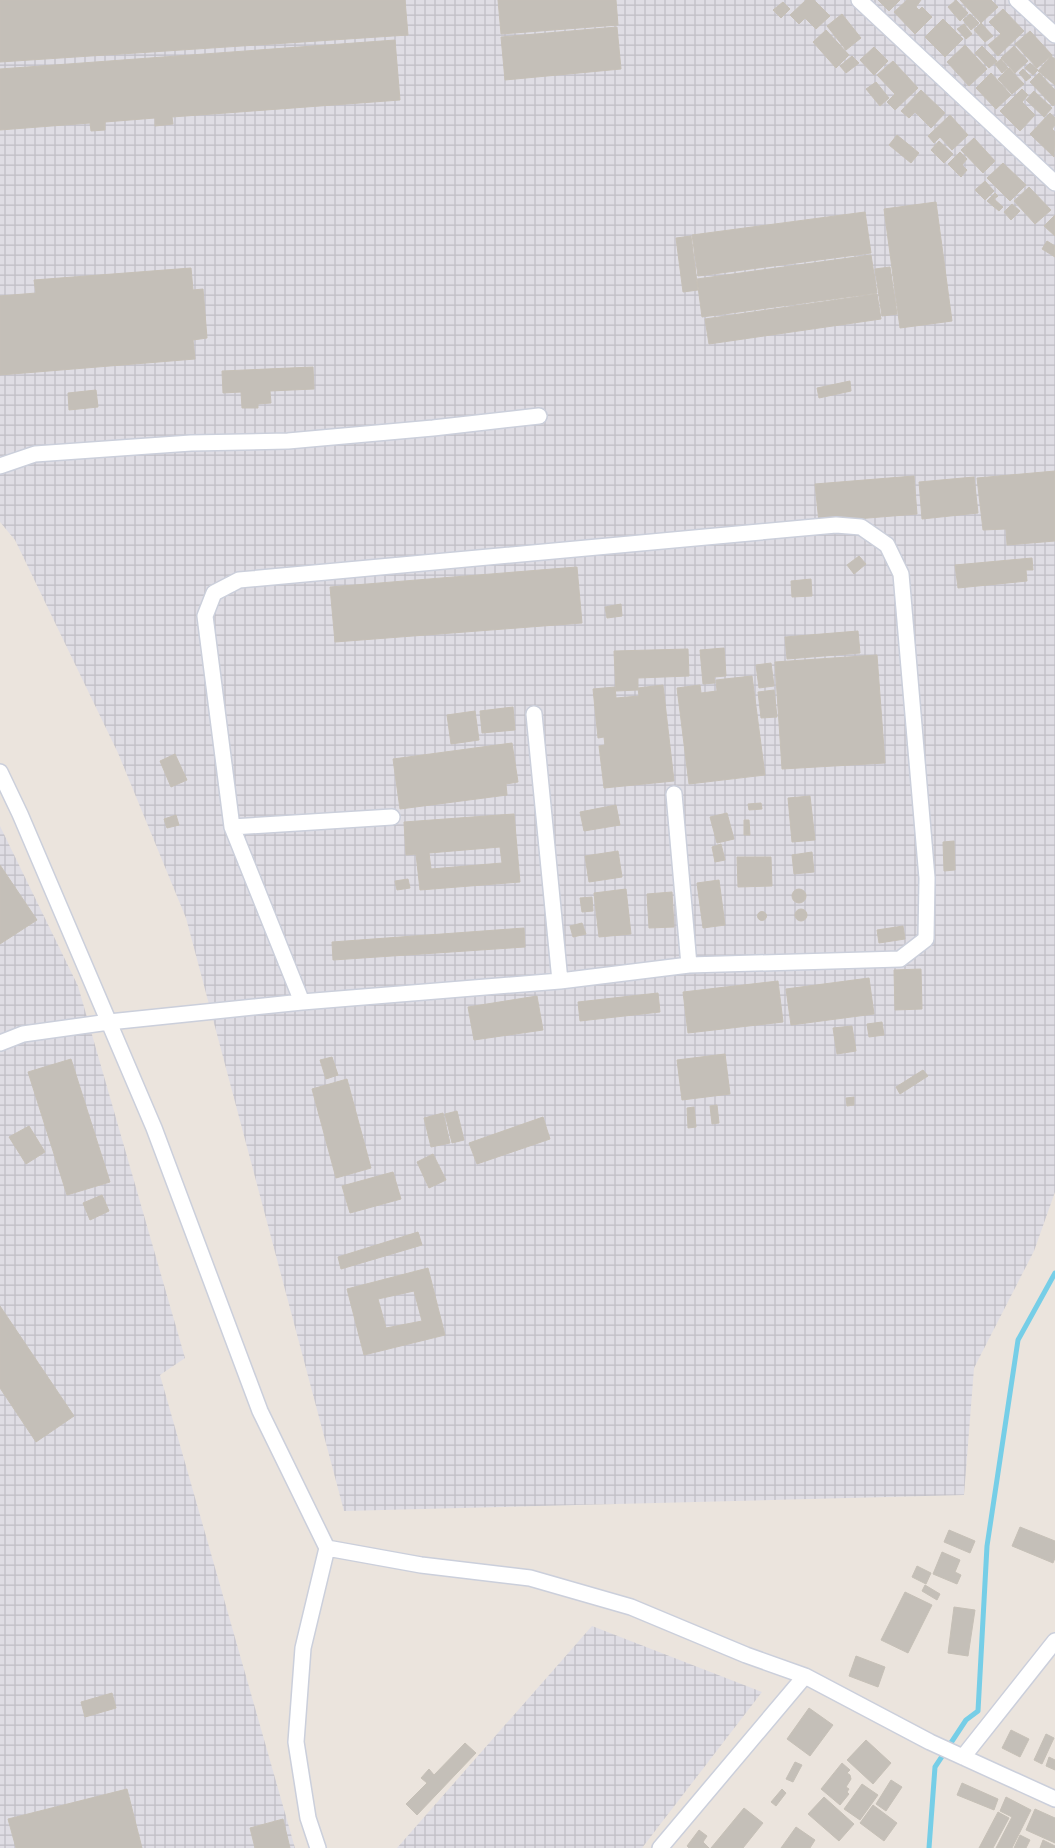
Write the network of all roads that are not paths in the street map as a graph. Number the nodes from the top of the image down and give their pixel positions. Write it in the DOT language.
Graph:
graph roads {
  1 [pos="859,0"];
  2 [pos="1017,0"];
  3 [pos="1055,35"];
  4 [pos="1055,182"];
  5 [pos="539,416"];
  6 [pos="0,466"];
  7 [pos="534,714"];
  8 [pos="0,772"];
  9 [pos="674,794"];
  10 [pos="392,817"];
  11 [pos="232,827"];
  12 [pos="689,965"];
  13 [pos="560,981"];
  14 [pos="302,1002"];
  15 [pos="109,1022"];
  16 [pos="0,1043"];
  17 [pos="327,1548"];
  18 [pos="1055,1641"];
  19 [pos="805,1676"];
  20 [pos="963,1757"];
  21 [pos="1055,1799"];
  22 [pos="318,1848"];
  23 [pos="660,1848"];
  1 -- 4 [label="street"];
  2 -- 3 [label="street"];
  5 -- 6 [label="street"];
  7 -- 13 [label="street"];
  8 -- 15 [label="street"];
  9 -- 12 [label="street"];
  10 -- 11 [label="street"];
  11 -- 12 [label="street"];
  11 -- 14 [label="street"];
  12 -- 13 [label="street"];
  13 -- 14 [label="street"];
  14 -- 15 [label="street"];
  15 -- 16 [label="street"];
  15 -- 17 [label="street"];
  17 -- 19 [label="street"];
  17 -- 22 [label="street"];
  18 -- 20 [label="street"];
  19 -- 20 [label="street"];
  19 -- 23 [label="street"];
  20 -- 21 [label="street"];
}
